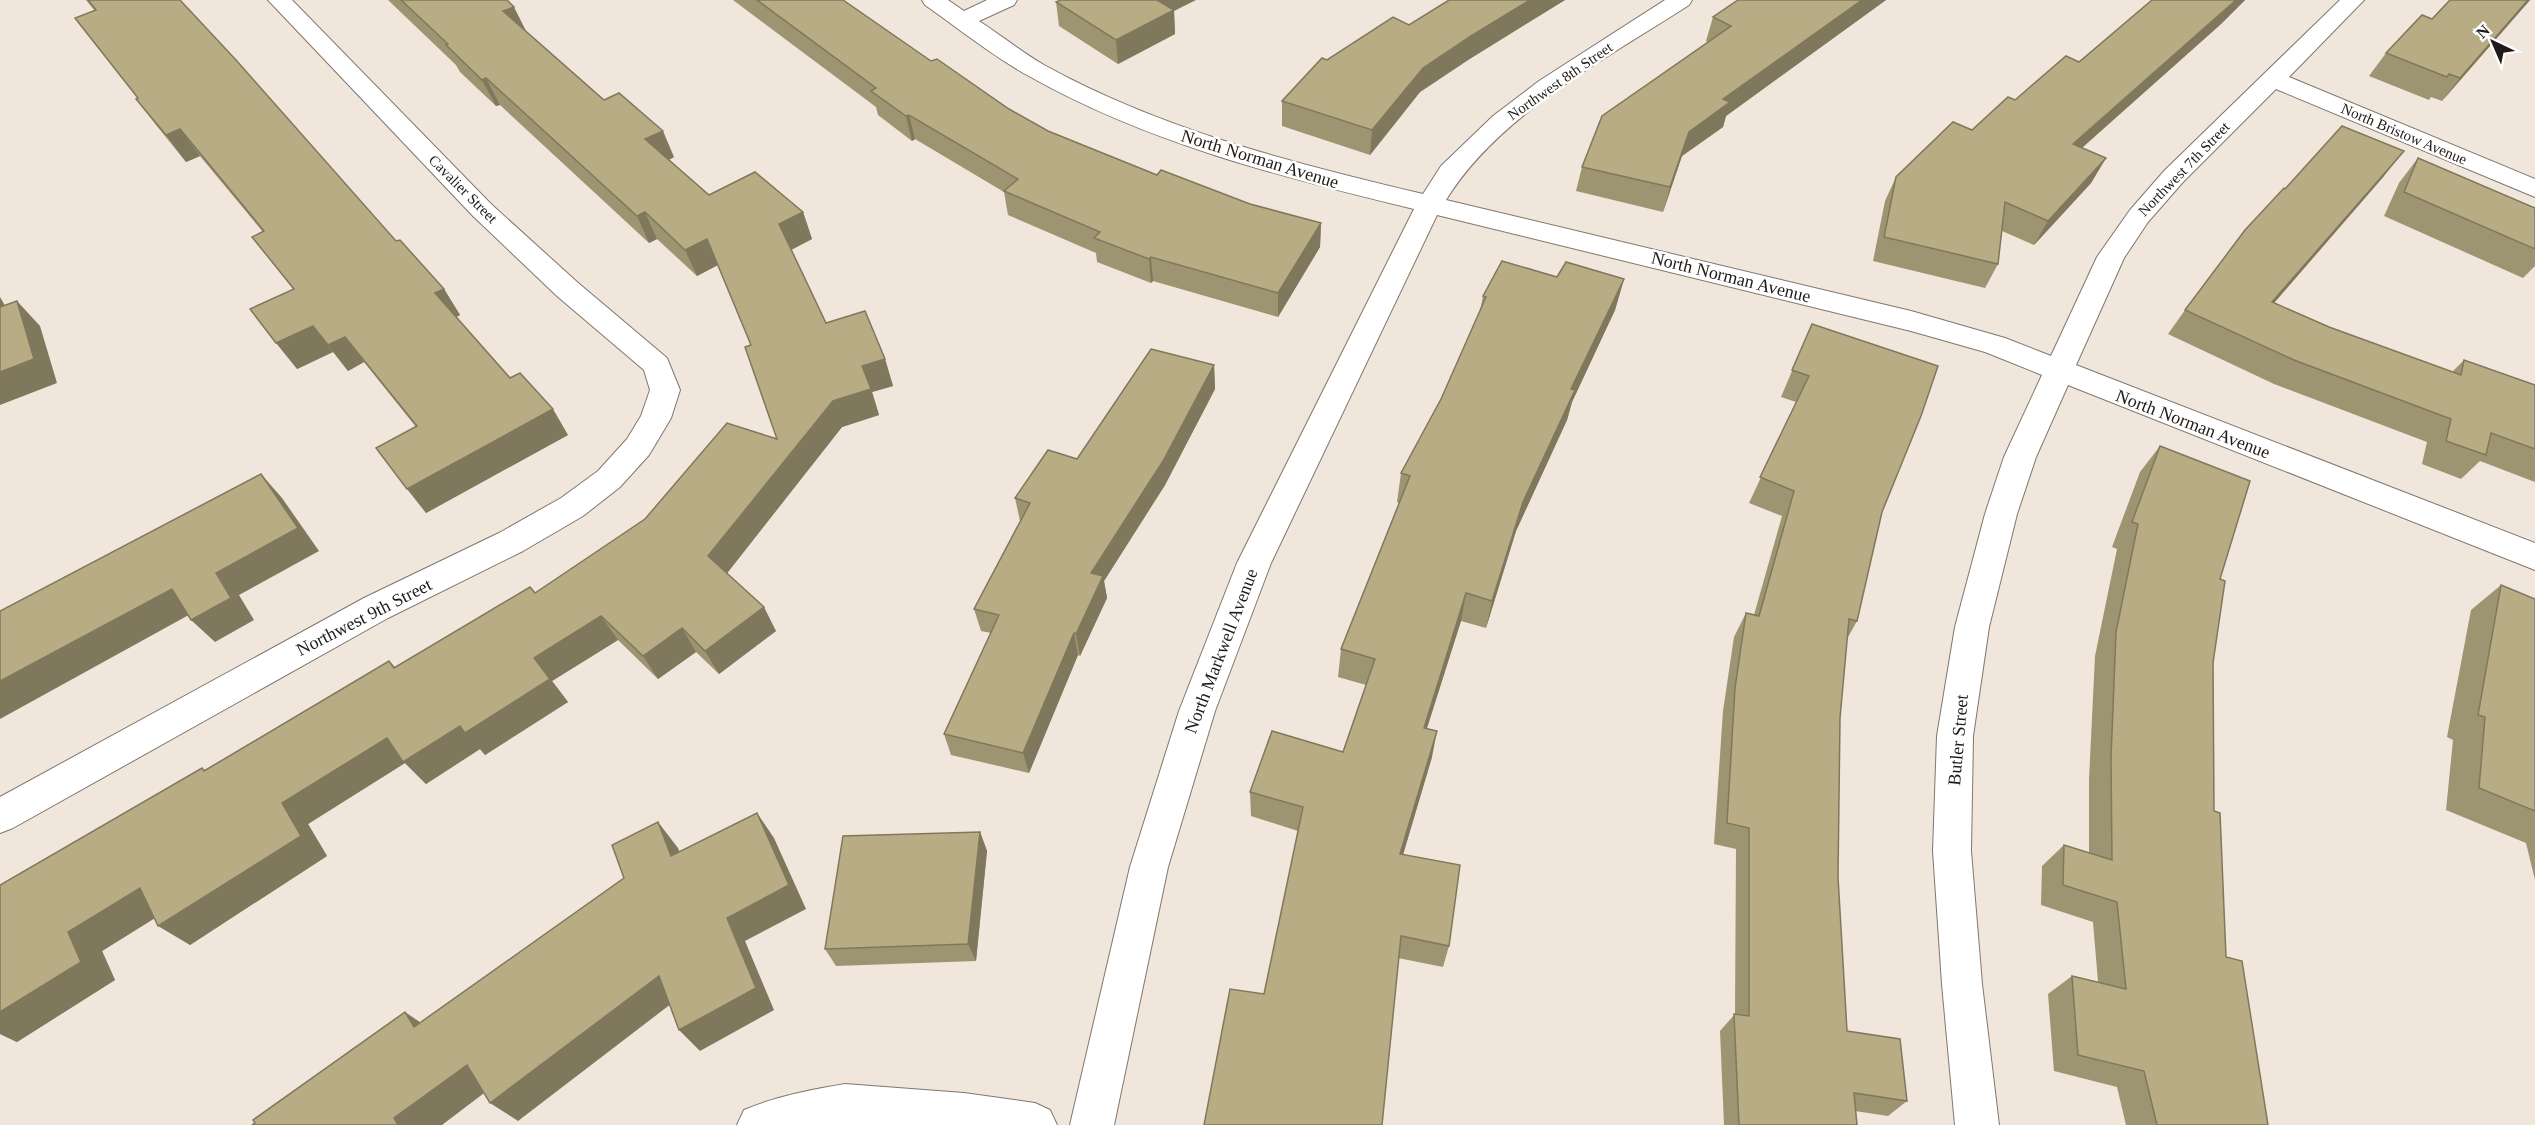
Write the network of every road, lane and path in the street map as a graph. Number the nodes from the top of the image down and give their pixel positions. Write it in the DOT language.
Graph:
graph roads {
  1 [pos="279,0"];
  2 [pos="933,0"];
  3 [pos="1006,0"];
  4 [pos="1682,0"];
  5 [pos="2353,0"];
  6 [pos="963,20"];
  7 [pos="2273,79"];
  8 [pos="2535,189"];
  9 [pos="1429,205"];
  10 [pos="657,365"];
  11 [pos="2060,371"];
  12 [pos="2535,557"];
  13 [pos="0,816"];
  14 [pos="759,1125"];
  15 [pos="1035,1125"];
  16 [pos="1092,1125"];
  17 [pos="1977,1125"];
  1 -- 10 [label="street, Cavalier Street"];
  2 -- 6 [label="street, North Norman Avenue"];
  3 -- 6 [label="street"];
  4 -- 9 [label="street, Northwest 8th Street"];
  5 -- 7 [label="street, Northwest 7th Street"];
  6 -- 9 [label="street, North Norman Avenue"];
  7 -- 8 [label="street, North Bristow Avenue"];
  7 -- 11 [label="street, Northwest 7th Street"];
  9 -- 11 [label="street, North Norman Avenue"];
  9 -- 16 [label="street, North Markwell Avenue"];
  10 -- 13 [label="street, Northwest 9th Street"];
  11 -- 12 [label="street, North Norman Avenue"];
  11 -- 17 [label="street, Butler Street"];
  14 -- 15 [label="street"];
}
